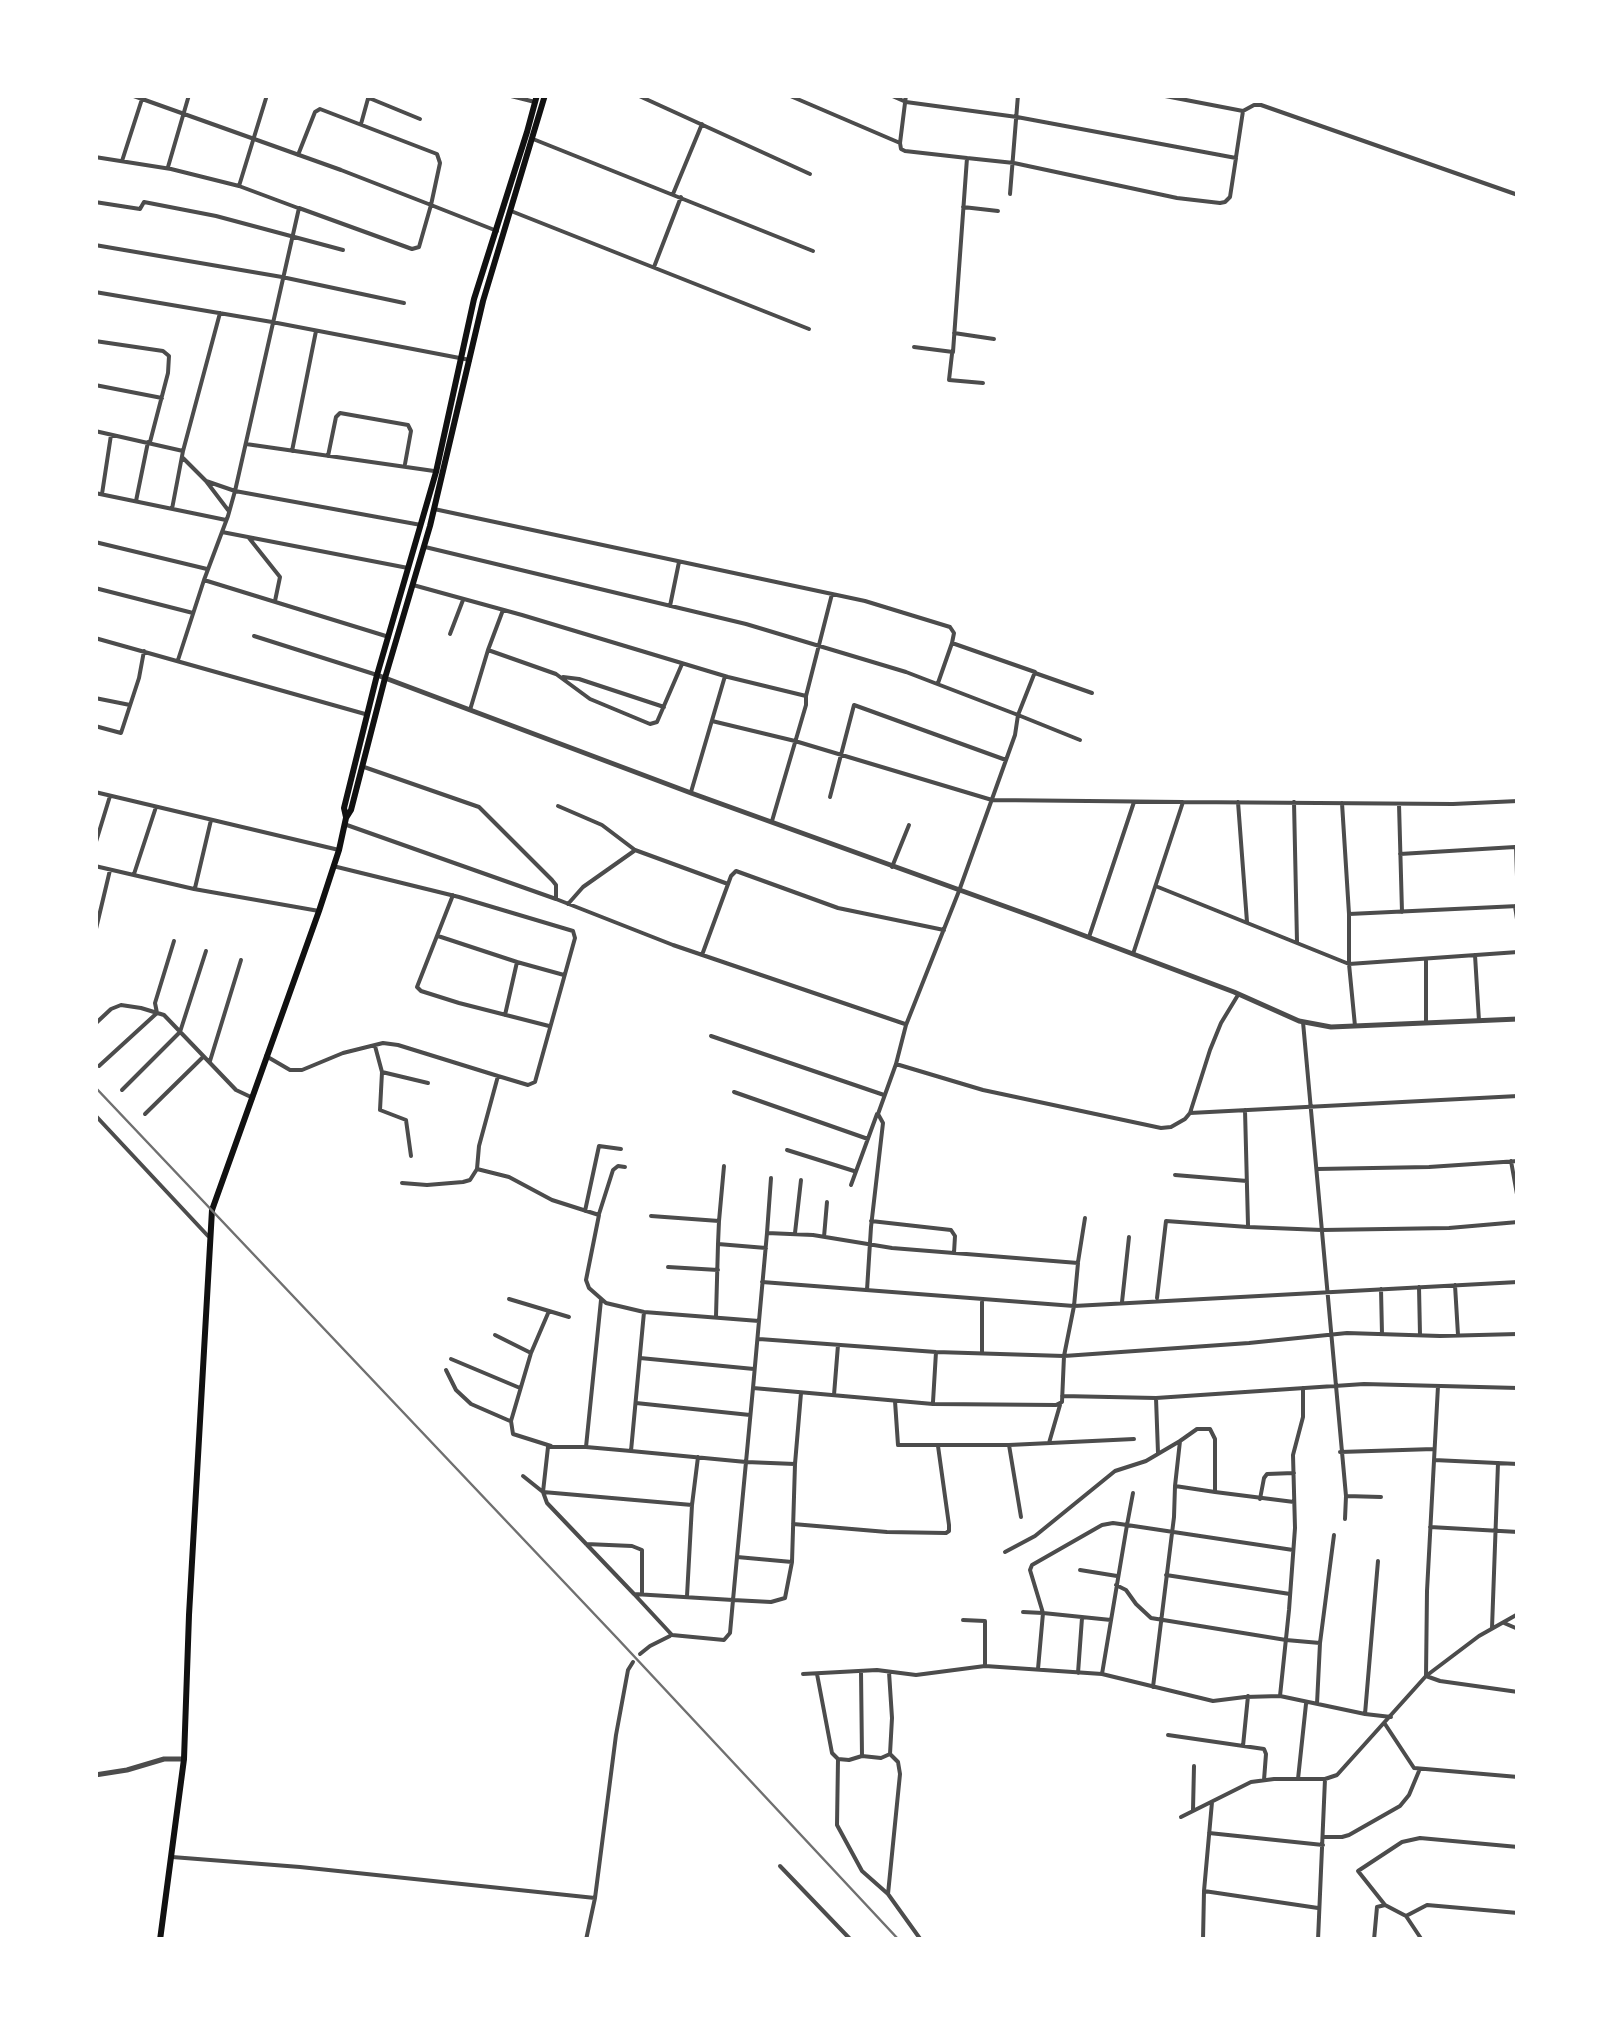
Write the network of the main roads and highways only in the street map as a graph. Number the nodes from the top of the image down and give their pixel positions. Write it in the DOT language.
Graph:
graph roads {
  1 [pos="546,95"];
  2 [pos="536,98"];
  3 [pos="532,135"];
  4 [pos="478,300"];
  5 [pos="466,359"];
  6 [pos="430,514"];
  7 [pos="381,676"];
  8 [pos="160,1940"];
  1 -- 3 [label="main road"];
  2 -- 3 [label="main road"];
  3 -- 4 [label="main road"];
  3 -- 4 [label="main road"];
  4 -- 5 [label="main road"];
  5 -- 6 [label="main road"];
  5 -- 6 [label="main road"];
  6 -- 7 [label="main road"];
  6 -- 7 [label="main road"];
  7 -- 8 [label="main road"];
}
